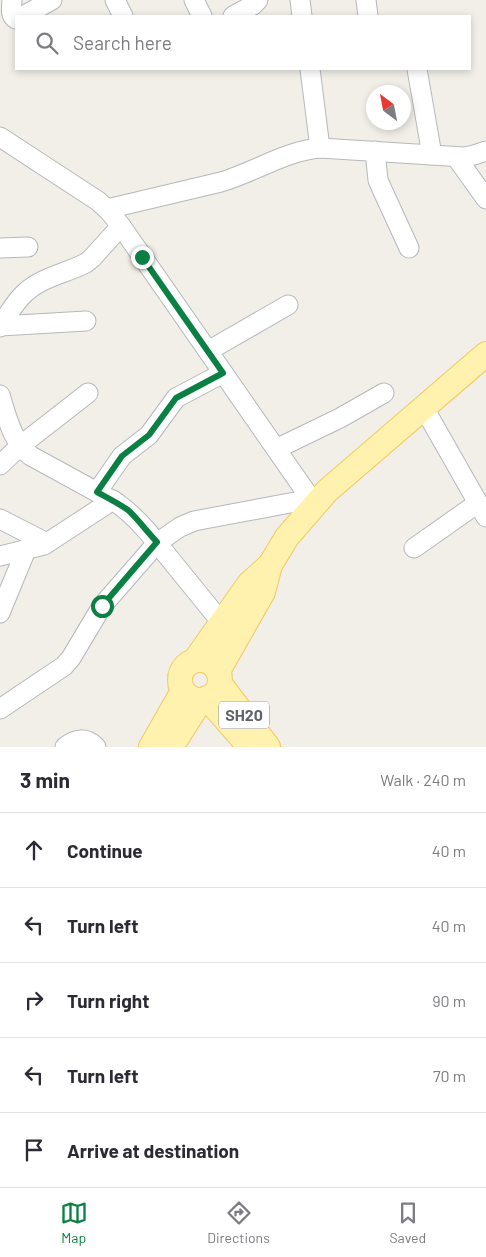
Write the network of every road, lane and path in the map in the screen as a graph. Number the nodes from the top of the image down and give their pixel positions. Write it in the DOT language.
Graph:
graph roads {
  1 [pos="12,0"];
  2 [pos="52,0"];
  3 [pos="115,0"];
  4 [pos="194,0"];
  5 [pos="258,0"];
  6 [pos="300,0"];
  7 [pos="366,0"];
  8 [pos="32,14"];
  9 [pos="122,15"];
  10 [pos="202,15"];
  11 [pos="235,15"];
  12 [pos="302,15"];
  13 [pos="368,15"];
  14 [pos="15,18"];
  15 [pos="310,70"];
  16 [pos="417,70"];
  17 [pos="0,137"];
  18 [pos="320,148"];
  19 [pos="486,151"];
  20 [pos="375,152"];
  21 [pos="432,155"];
  22 [pos="456,156"];
  23 [pos="486,199"];
  24 [pos="107,209"];
  25 [pos="121,226"];
  26 [pos="28,247"];
  27 [pos="0,248"];
  28 [pos="409,248"];
  29 [pos="288,305"];
  30 [pos="86,321"];
  31 [pos="0,326"];
  32 [pos="208,350"];
  33 [pos="484,361"];
  34 [pos="223,373"];
  35 [pos="88,393"];
  36 [pos="384,393"];
  37 [pos="0,395"];
  38 [pos="424,408"];
  39 [pos="20,446"];
  40 [pos="276,449"];
  41 [pos="0,465"];
  42 [pos="105,496"];
  43 [pos="313,502"];
  44 [pos="482,510"];
  45 [pos="0,519"];
  46 [pos="157,542"];
  47 [pos="47,543"];
  48 [pos="414,548"];
  49 [pos="26,550"];
  50 [pos="0,556"];
  51 [pos="270,565"];
  52 [pos="0,613"];
  53 [pos="222,623"];
  54 [pos="196,659"];
  55 [pos="206,689"];
  56 [pos="0,709"];
  57 [pos="65,747"];
  58 [pos="96,747"];
  59 [pos="151,747"];
  60 [pos="171,747"];
  61 [pos="250,747"];
  62 [pos="268,747"];
  1 -- 14 [label="street"];
  2 -- 8 [label="street"];
  3 -- 9 [label="street"];
  4 -- 10 [label="street"];
  5 -- 11 [label="street"];
  6 -- 12 [label="street"];
  7 -- 13 [label="street"];
  15 -- 18 [label="street"];
  16 -- 21 [label="street"];
  17 -- 24 [label="street"];
  18 -- 20 [label="street"];
  18 -- 24 [label="street"];
  19 -- 22 [label="street"];
  20 -- 21 [label="street"];
  20 -- 28 [label="street"];
  21 -- 22 [label="street"];
  22 -- 23 [label="street"];
  24 -- 25 [label="street"];
  25 -- 31 [label="street"];
  25 -- 32 [label="street"];
  26 -- 27 [label="street"];
  29 -- 32 [label="street"];
  30 -- 31 [label="street"];
  32 -- 34 [label="street"];
  33 -- 38 [label="main road"];
  34 -- 40 [label="street"];
  34 -- 42 [label="street"];
  35 -- 39 [label="street"];
  36 -- 40 [label="street"];
  37 -- 39 [label="street"];
  38 -- 43 [label="main road"];
  38 -- 44 [label="street"];
  39 -- 41 [label="street"];
  39 -- 42 [label="street"];
  40 -- 43 [label="street"];
  42 -- 46 [label="street"];
  42 -- 47 [label="street"];
  43 -- 46 [label="street"];
  43 -- 51 [label="main road"];
  44 -- 48 [label="street"];
  45 -- 47 [label="street"];
  46 -- 53 [label="street"];
  46 -- 56 [label="street"];
  47 -- 49 [label="street"];
  49 -- 50 [label="street"];
  49 -- 52 [label="street"];
  51 -- 53 [label="main road"];
  51 -- 55 [label="main road"];
  53 -- 54 [label="main road"];
  54 -- 55 [label="main road"];
  54 -- 55 [label="main road"];
  55 -- 59 [label="main road"];
  55 -- 60 [label="main road"];
  55 -- 61 [label="main road, SH20"];
  55 -- 62 [label="main road, SH20"];
  57 -- 58 [label="street"];
}
